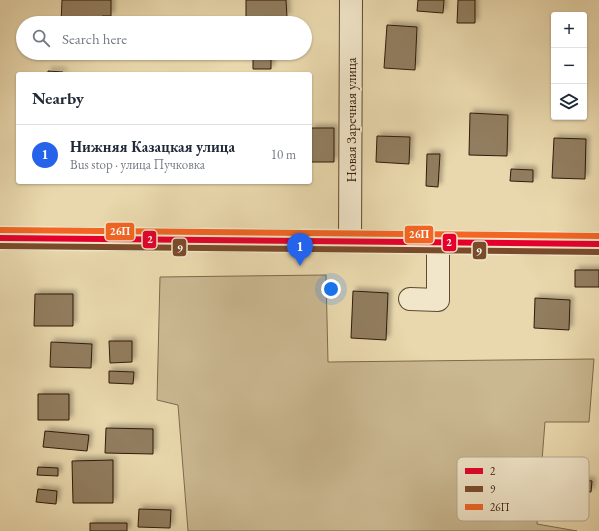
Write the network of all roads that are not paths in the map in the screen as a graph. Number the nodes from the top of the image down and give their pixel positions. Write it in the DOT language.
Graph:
graph roads {
  1 [pos="351,0"];
  2 [pos="0,238"];
  3 [pos="350,241"];
  4 [pos="438,243"];
  5 [pos="599,244"];
  6 [pos="410,299"];
  1 -- 3 [label="street, Новая Заречная улица"];
  2 -- 3 [label="main road"];
  3 -- 4 [label="main road"];
  4 -- 5 [label="main road"];
  4 -- 6 [label="street"];
}
